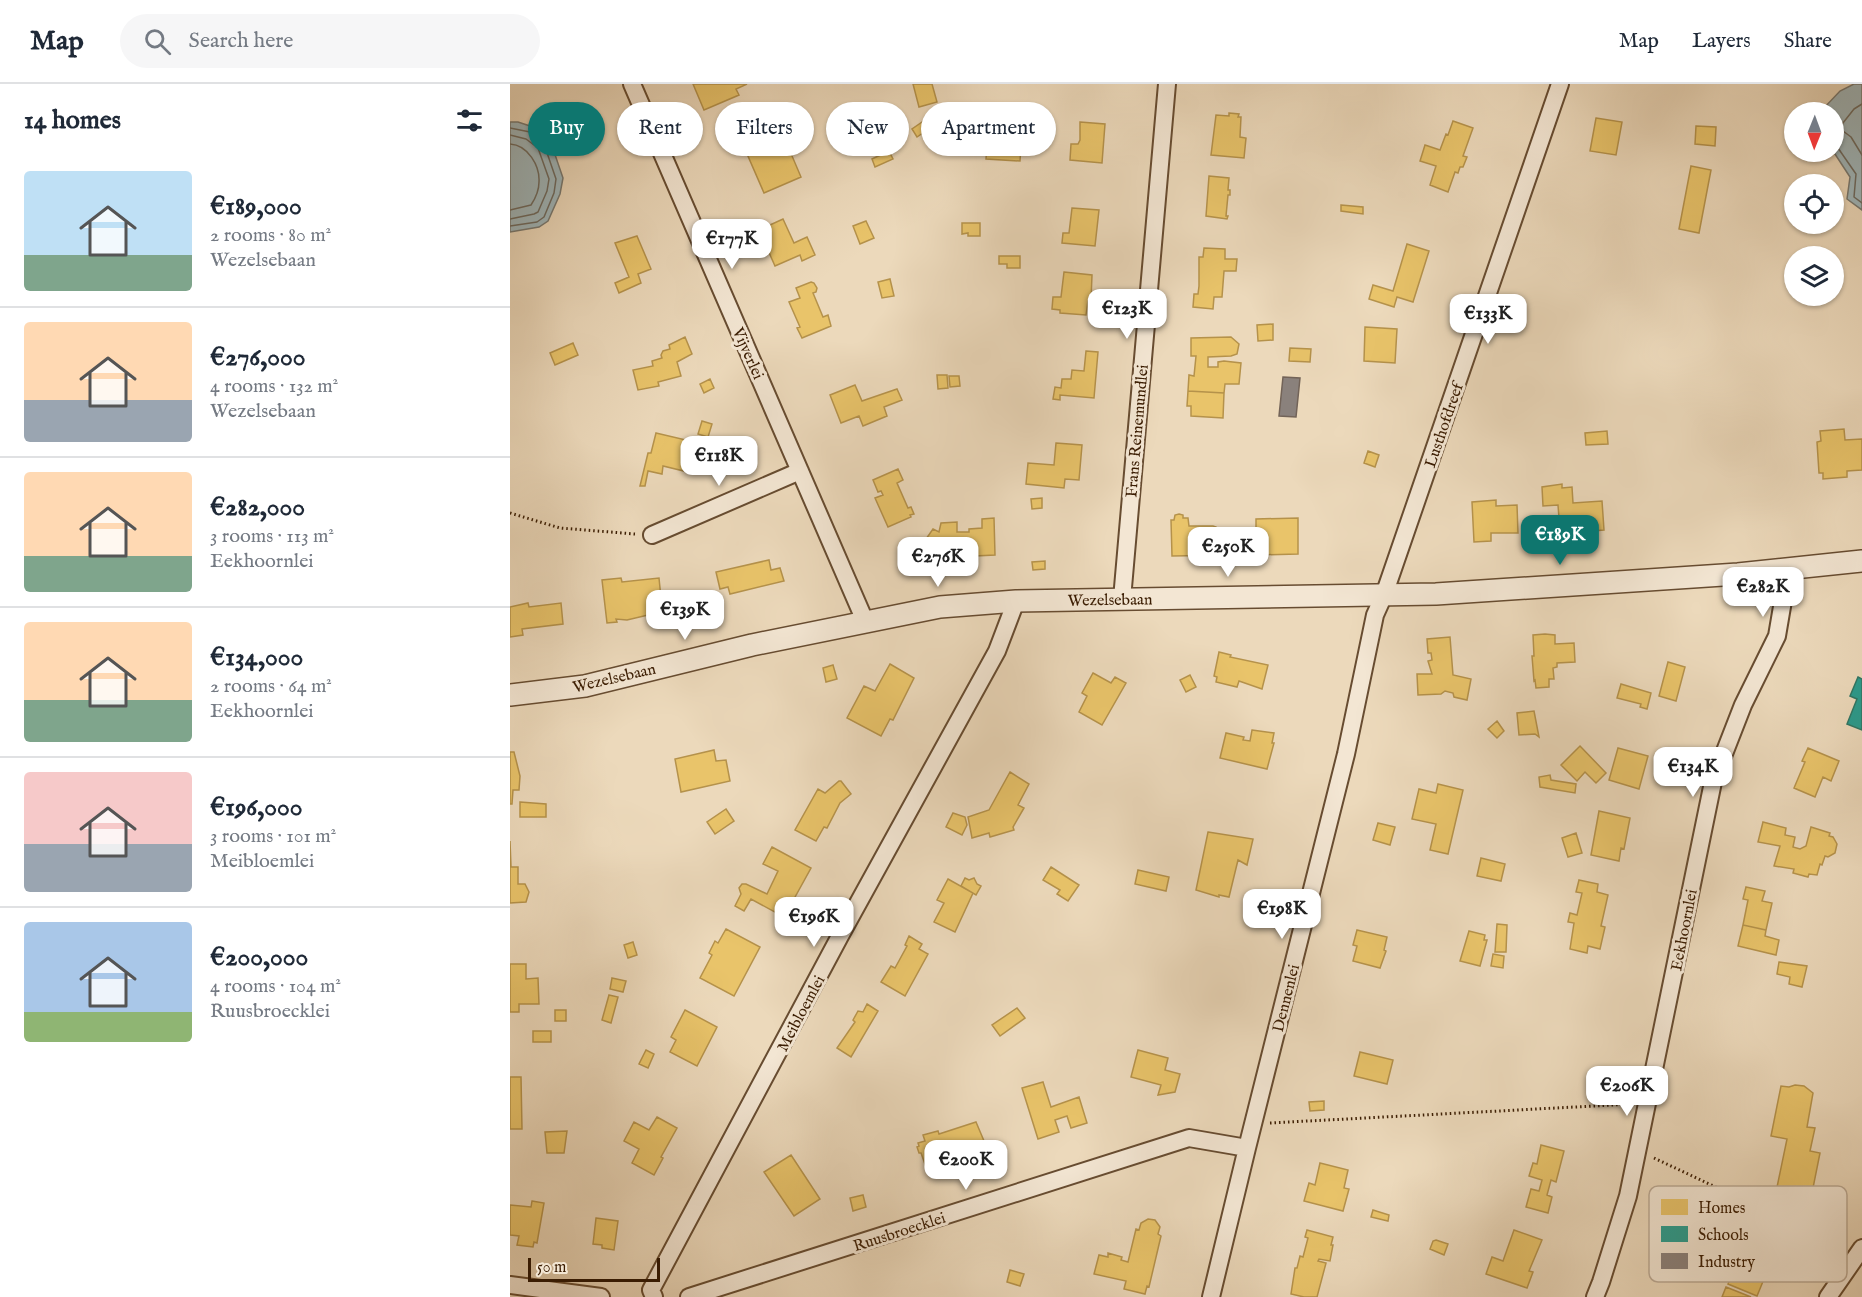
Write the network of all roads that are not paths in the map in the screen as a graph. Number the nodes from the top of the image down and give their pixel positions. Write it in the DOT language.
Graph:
graph roads {
  1 [pos="632,84"];
  2 [pos="1167,84"];
  3 [pos="1560,84"];
  4 [pos="800,471"];
  5 [pos="652,535"];
  6 [pos="1862,561"];
  7 [pos="1783,569"];
  8 [pos="1384,595"];
  9 [pos="1122,598"];
  10 [pos="1017,601"];
  11 [pos="866,621"];
  12 [pos="510,694"];
  13 [pos="1247,1148"];
  14 [pos="1860,1251"];
  15 [pos="1847,1270"];
  16 [pos="1838,1282"];
  17 [pos="510,1285"];
  18 [pos="601,1297"];
  19 [pos="654,1297"];
  20 [pos="689,1297"];
  21 [pos="1211,1297"];
  22 [pos="1595,1297"];
  23 [pos="1828,1297"];
  1 -- 4 [label="street, Vijverlei"];
  2 -- 9 [label="street, Frans Reinemundlei"];
  3 -- 8 [label="street, Lusthofdreef"];
  4 -- 5 [label="street"];
  4 -- 11 [label="street, Vijverlei"];
  6 -- 7 [label="street, Wezelsebaan"];
  7 -- 8 [label="street, Wezelsebaan"];
  7 -- 22 [label="street, Eekhoornlei"];
  8 -- 9 [label="street, Wezelsebaan"];
  8 -- 13 [label="street, Dennenlei"];
  9 -- 10 [label="street, Wezelsebaan"];
  10 -- 11 [label="street, Wezelsebaan"];
  10 -- 19 [label="street, Meibloemlei"];
  11 -- 12 [label="street, Wezelsebaan"];
  13 -- 20 [label="street, Ruusbroecklei"];
  13 -- 21 [label="street, Dennenlei"];
  14 -- 15 [label="street"];
  16 -- 23 [label="street"];
  17 -- 18 [label="street"];
}
